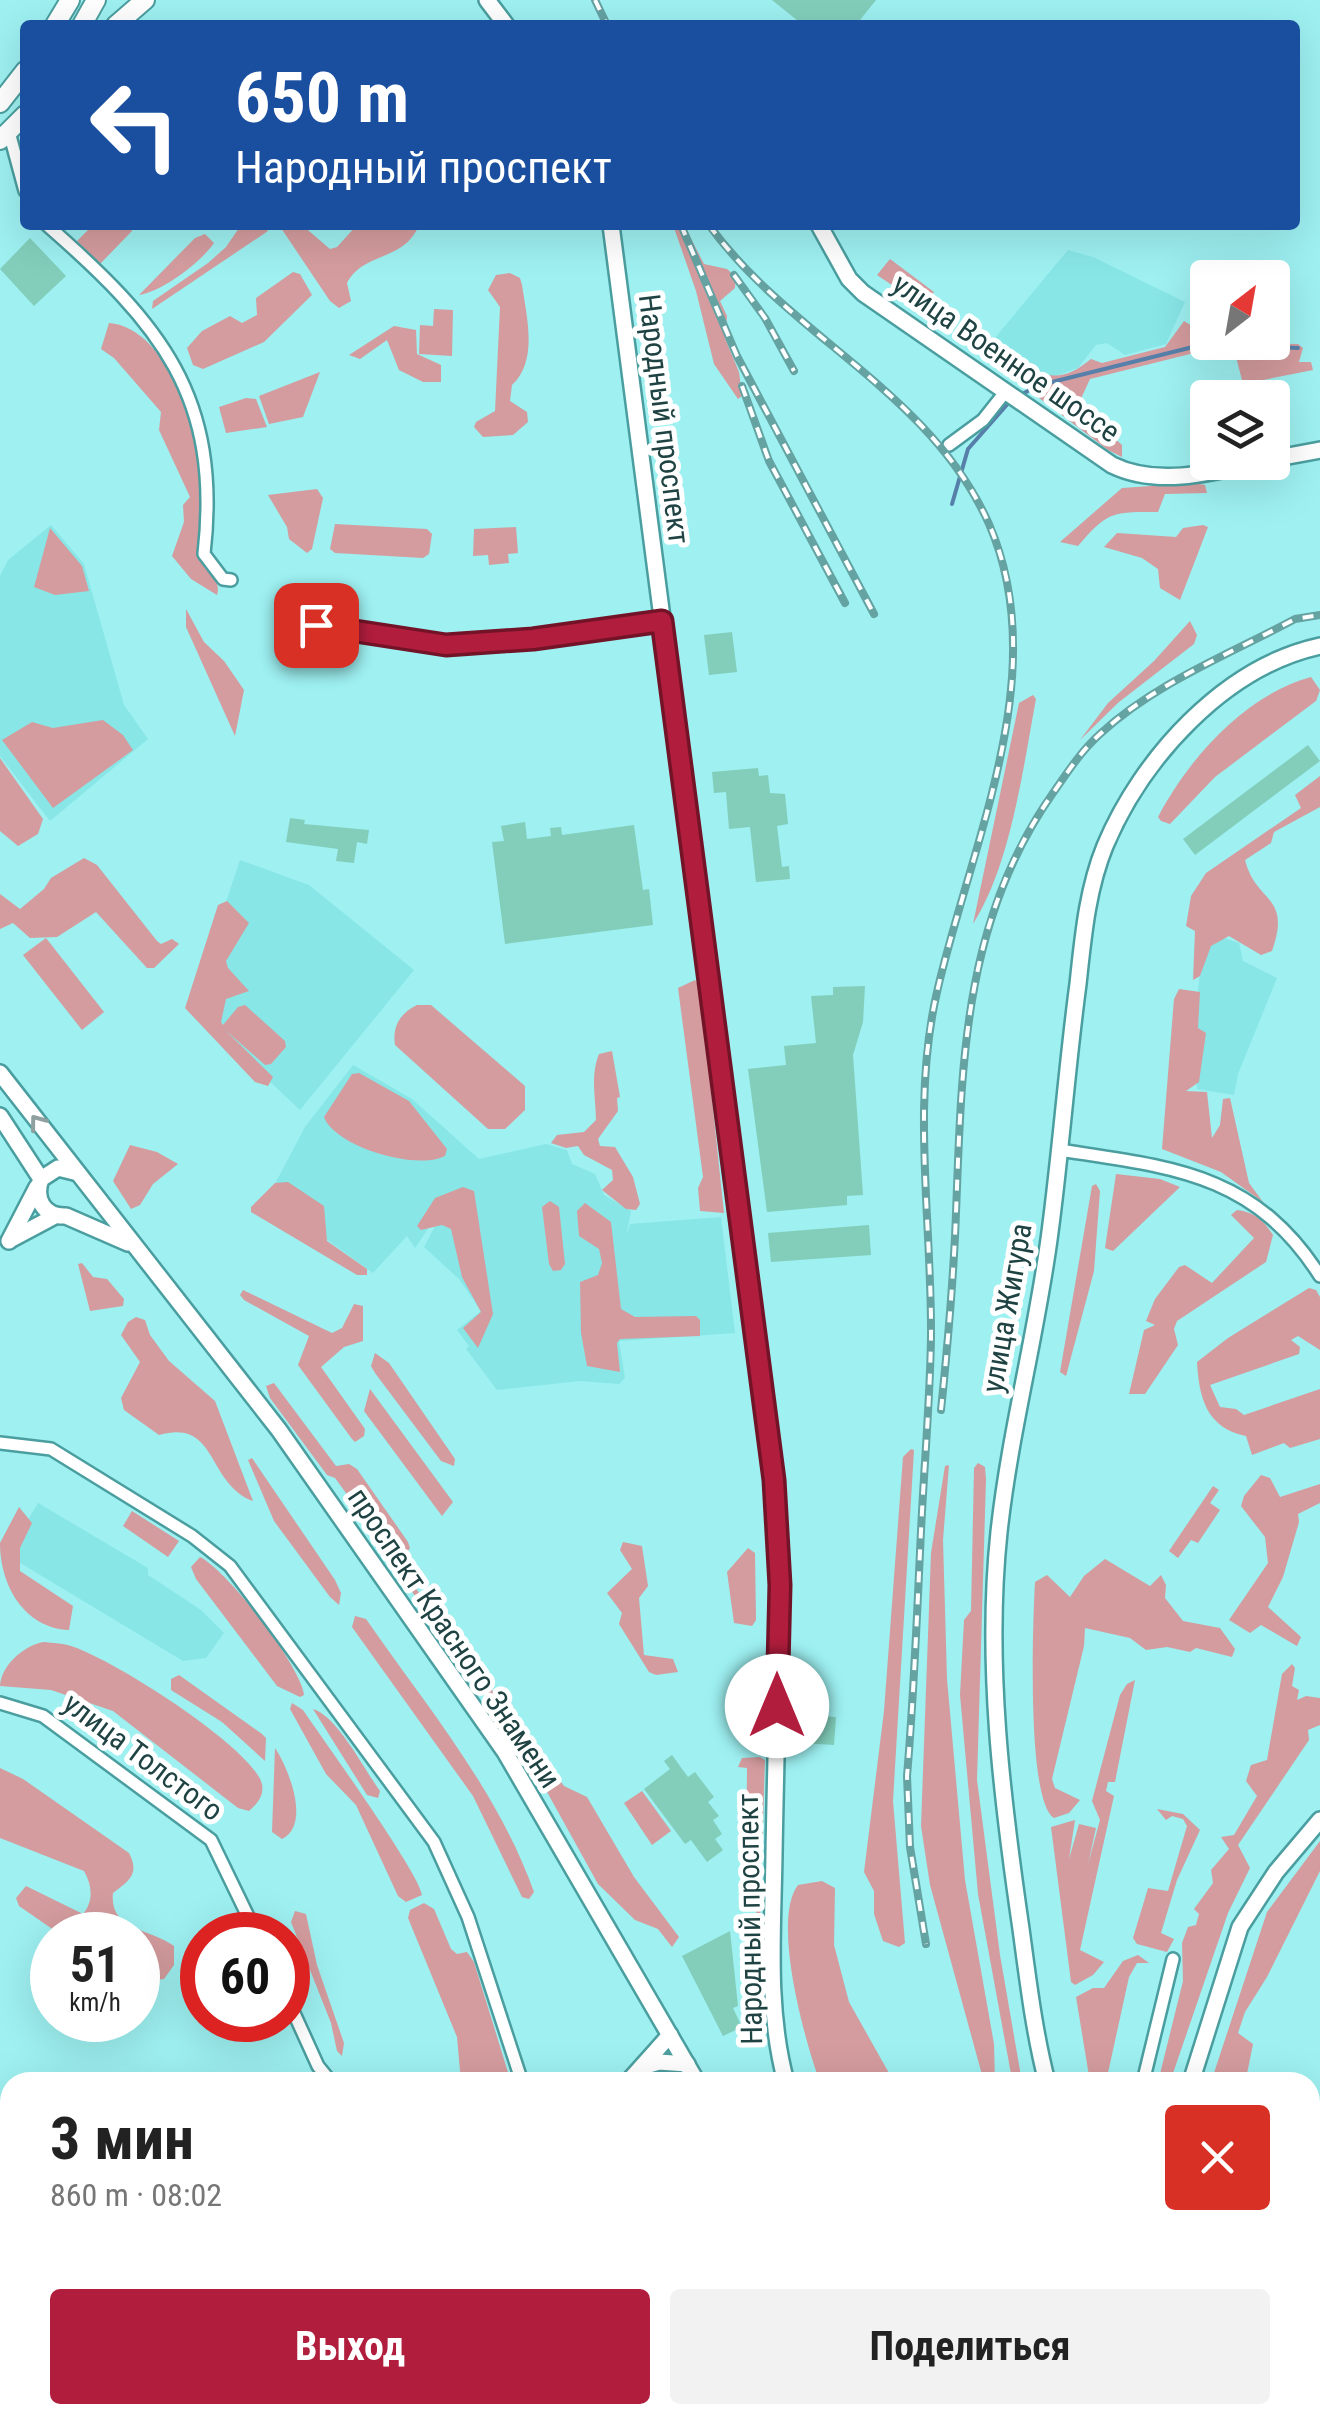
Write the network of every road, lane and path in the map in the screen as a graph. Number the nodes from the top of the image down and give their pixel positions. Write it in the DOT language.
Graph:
graph roads {
  1 [pos="145,0"];
  2 [pos="486,0"];
  3 [pos="122,20"];
  4 [pos="502,20"];
  5 [pos="20,78"];
  6 [pos="0,103"];
  7 [pos="20,118"];
  8 [pos="3,140"];
  9 [pos="20,179"];
  10 [pos="52,230"];
  11 [pos="612,230"];
  12 [pos="822,230"];
  13 [pos="1008,393"];
  14 [pos="950,445"];
  15 [pos="1320,450"];
  16 [pos="1290,456"];
  17 [pos="1190,475"];
  18 [pos="231,580"];
  19 [pos="662,621"];
  20 [pos="316,625"];
  21 [pos="1320,646"];
  22 [pos="0,1073"];
  23 [pos="0,1116"];
  24 [pos="1059,1150"];
  25 [pos="74,1172"];
  26 [pos="40,1182"];
  27 [pos="85,1186"];
  28 [pos="60,1216"];
  29 [pos="4,1243"];
  30 [pos="134,1246"];
  31 [pos="1320,1276"];
  32 [pos="0,1443"];
  33 [pos="0,1703"];
  34 [pos="1320,1820"];
  35 [pos="246,1912"];
  36 [pos="1173,1959"];
  37 [pos="670,2035"];
  38 [pos="307,2042"];
  39 [pos="688,2064"];
  40 [pos="641,2068"];
  41 [pos="323,2072"];
  42 [pos="519,2072"];
  43 [pos="637,2072"];
  44 [pos="692,2072"];
  45 [pos="784,2072"];
  46 [pos="1045,2072"];
  47 [pos="1145,2072"];
  48 [pos="1194,2072"];
  1 -- 3 [label="highway"];
  2 -- 4 [label="main road"];
  5 -- 6 [label="highway"];
  7 -- 8 [label="highway"];
  8 -- 9 [label="street"];
  10 -- 18 [label="street"];
  11 -- 19 [label="main road, Народный проспект"];
  12 -- 13 [label="main road, улица Военное шоссе"];
  13 -- 14 [label="street"];
  13 -- 17 [label="main road, улица Военное шоссе"];
  15 -- 16 [label="main road"];
  19 -- 20 [label="street"];
  19 -- 45 [label="main road, Народный проспект"];
  21 -- 24 [label="main road, улица Жигура"];
  25 -- 22 [label="main road, проспект Красного Знамени, one-way"];
  23 -- 26 [label="main road"];
  24 -- 31 [label="street"];
  24 -- 46 [label="main road, улица Жигура"];
  25 -- 26 [label="main road"];
  25 -- 27 [label="main road, проспект Красного Знамени"];
  26 -- 28 [label="main road"];
  26 -- 29 [label="main road"];
  27 -- 28 [label="main road"];
  27 -- 30 [label="main road, проспект Красного Знамени"];
  28 -- 29 [label="main road"];
  28 -- 30 [label="main road, проспект Красного Знамени"];
  30 -- 37 [label="main road, проспект Красного Знамени"];
  32 -- 42 [label="street"];
  33 -- 35 [label="street, улица Толстого"];
  34 -- 48 [label="main road"];
  36 -- 47 [label="street"];
  37 -- 39 [label="main road, проспект Красного Знамени"];
  37 -- 40 [label="main road"];
  38 -- 41 [label="street"];
  39 -- 40 [label="main road"];
  39 -- 44 [label="main road, проспект Красного Знамени"];
  40 -- 43 [label="main road"];
}
